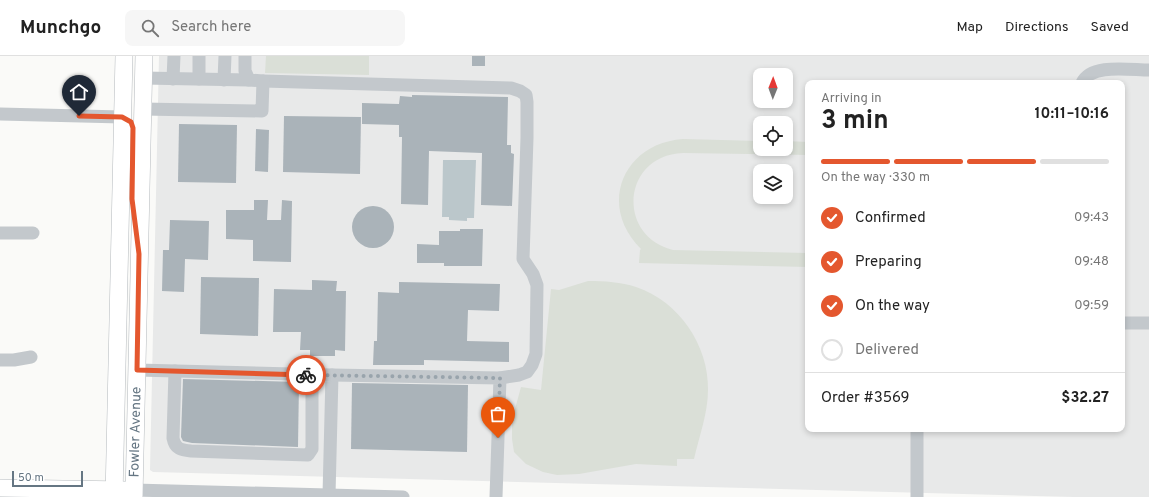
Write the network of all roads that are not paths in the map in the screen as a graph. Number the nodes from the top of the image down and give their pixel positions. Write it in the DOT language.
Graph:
graph roads {
  1 [pos="124,56"];
  2 [pos="132,56"];
  3 [pos="144,56"];
  4 [pos="174,56"];
  5 [pos="200,56"];
  6 [pos="225,56"];
  7 [pos="245,56"];
  8 [pos="1149,70"];
  9 [pos="143,78"];
  10 [pos="173,79"];
  11 [pos="199,79"];
  12 [pos="224,80"];
  13 [pos="249,80"];
  14 [pos="1084,80"];
  15 [pos="263,81"];
  16 [pos="142,109"];
  17 [pos="0,114"];
  18 [pos="122,117"];
  19 [pos="0,232"];
  20 [pos="33,233"];
  21 [pos="139,254"];
  22 [pos="1125,323"];
  23 [pos="1149,323"];
  24 [pos="31,357"];
  25 [pos="0,360"];
  26 [pos="137,370"];
  27 [pos="174,371"];
  28 [pos="312,375"];
  29 [pos="332,375"];
  30 [pos="500,378"];
  31 [pos="917,432"];
  32 [pos="0,488"];
  33 [pos="114,493"];
  34 [pos="134,494"];
  35 [pos="329,495"];
  36 [pos="284,496"];
  37 [pos="403,497"];
  38 [pos="496,497"];
  39 [pos="917,497"];
  1 -- 18 [label="main road, Fowler Avenue"];
  2 -- 16 [label="main road"];
  3 -- 9 [label="main road, Fowler Avenue"];
  4 -- 10 [label="street"];
  5 -- 11 [label="street"];
  6 -- 12 [label="street"];
  7 -- 13 [label="street"];
  8 -- 14 [label="street"];
  9 -- 10 [label="street"];
  9 -- 16 [label="main road, Fowler Avenue"];
  10 -- 11 [label="street"];
  11 -- 12 [label="street"];
  12 -- 13 [label="street"];
  13 -- 15 [label="street"];
  15 -- 16 [label="street"];
  15 -- 30 [label="street"];
  16 -- 21 [label="main road, Fowler Avenue"];
  17 -- 18 [label="street"];
  18 -- 21 [label="main road"];
  18 -- 33 [label="main road, Fowler Avenue"];
  19 -- 20 [label="street"];
  21 -- 26 [label="main road, Fowler Avenue"];
  22 -- 23 [label="street"];
  24 -- 25 [label="street"];
  26 -- 27 [label="street"];
  26 -- 34 [label="main road, Fowler Avenue"];
  27 -- 28 [label="street"];
  27 -- 28 [label="street"];
  28 -- 29 [label="street"];
  29 -- 30 [label="street"];
  29 -- 35 [label="street"];
  30 -- 38 [label="street"];
  31 -- 39 [label="street"];
  32 -- 33 [label="main road"];
  33 -- 34 [label="main road"];
  34 -- 36 [label="street"];
  35 -- 36 [label="street"];
  35 -- 37 [label="street"];
}
